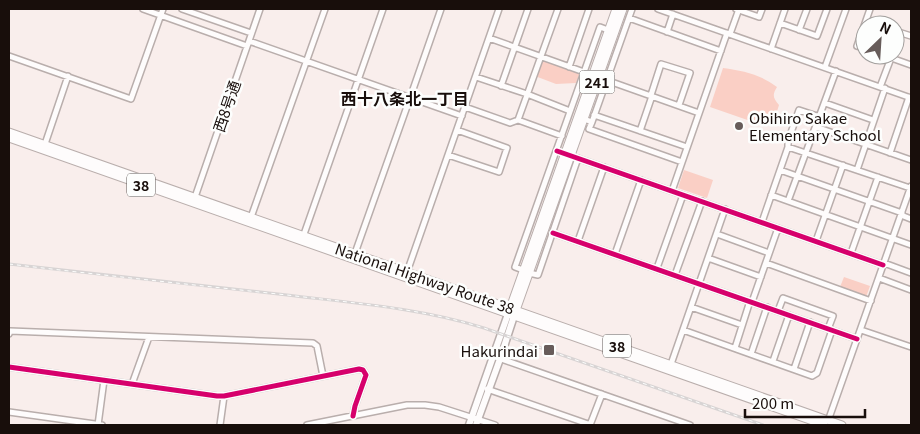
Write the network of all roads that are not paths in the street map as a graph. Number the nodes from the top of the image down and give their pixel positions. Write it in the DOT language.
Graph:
graph roads {
  1 [pos="143,9"];
  2 [pos="163,9"];
  3 [pos="182,9"];
  4 [pos="260,9"];
  5 [pos="325,9"];
  6 [pos="383,9"];
  7 [pos="441,9"];
  8 [pos="499,9"];
  9 [pos="528,9"];
  10 [pos="558,9"];
  11 [pos="589,9"];
  12 [pos="616,9"];
  13 [pos="623,9"];
  14 [pos="632,9"];
  15 [pos="658,9"];
  16 [pos="738,9"];
  17 [pos="762,9"];
  18 [pos="785,9"];
  19 [pos="807,9"];
  20 [pos="827,9"];
  21 [pos="846,9"];
  22 [pos="197,11"];
  23 [pos="677,13"];
  24 [pos="161,15"];
  25 [pos="629,18"];
  26 [pos="780,23"];
  27 [pos="608,30"];
  28 [pos="799,30"];
  29 [pos="667,32"];
  30 [pos="251,33"];
  31 [pos="729,33"];
  32 [pos="489,38"];
  33 [pos="248,43"];
  34 [pos="515,47"];
  35 [pos="771,48"];
  36 [pos="721,50"];
  37 [pos="9,56"];
  38 [pos="541,56"];
  39 [pos="306,61"];
  40 [pos="889,65"];
  41 [pos="569,67"];
  42 [pos="825,67"];
  43 [pos="836,71"];
  44 [pos="584,72"];
  45 [pos="68,76"];
  46 [pos="476,77"];
  47 [pos="358,79"];
  48 [pos="606,80"];
  49 [pos="501,86"];
  50 [pos="882,88"];
  51 [pos="527,94"];
  52 [pos="651,95"];
  53 [pos="910,97"];
  54 [pos="410,98"];
  55 [pos="825,103"];
  56 [pos="679,105"];
  57 [pos="465,107"];
  58 [pos="570,111"];
  59 [pos="699,113"];
  60 [pos="594,115"];
  61 [pos="462,116"];
  62 [pos="820,117"];
  63 [pos="584,119"];
  64 [pos="518,120"];
  65 [pos="874,120"];
  66 [pos="592,122"];
  67 [pos="816,127"];
  68 [pos="456,130"];
  69 [pos="640,131"];
  70 [pos="9,132"];
  71 [pos="562,136"];
  72 [pos="9,138"];
  73 [pos="865,145"];
  74 [pos="43,147"];
  75 [pos="687,147"];
  76 [pos="788,147"];
  77 [pos="557,150"];
  78 [pos="806,152"];
  79 [pos="890,153"];
  80 [pos="448,155"];
  81 [pos="571,156"];
  82 [pos="911,160"];
  83 [pos="682,162"];
  84 [pos="843,165"];
  85 [pos="604,167"];
  86 [pos="780,170"];
  87 [pos="857,170"];
  88 [pos="797,176"];
  89 [pos="878,177"];
  90 [pos="641,180"];
  91 [pos="911,188"];
  92 [pos="834,189"];
  93 [pos="672,191"];
  94 [pos="683,195"];
  95 [pos="771,195"];
  96 [pos="193,200"];
  97 [pos="702,201"];
  98 [pos="788,201"];
  99 [pos="870,202"];
  100 [pos="726,209"];
  101 [pos="826,214"];
  102 [pos="901,214"];
  103 [pos="911,219"];
  104 [pos="250,220"];
  105 [pos="762,222"];
  106 [pos="860,226"];
  107 [pos="778,228"];
  108 [pos="553,232"];
  109 [pos="717,234"];
  110 [pos="302,238"];
  111 [pos="893,239"];
  112 [pos="578,241"];
  113 [pos="816,241"];
  114 [pos="911,245"];
  115 [pos="615,254"];
  116 [pos="769,254"];
  117 [pos="851,254"];
  118 [pos="354,256"];
  119 [pos="708,258"];
  120 [pos="766,264"];
  121 [pos="884,264"];
  122 [pos="657,268"];
  123 [pos="526,272"];
  124 [pos="911,273"];
  125 [pos="406,275"];
  126 [pos="675,275"];
  127 [pos="761,277"];
  128 [pos="879,278"];
  129 [pos="699,283"];
  130 [pos="911,290"];
  131 [pos="871,301"];
  132 [pos="751,302"];
  133 [pos="691,307"];
  134 [pos="767,307"];
  135 [pos="778,311"];
  136 [pos="512,312"];
  137 [pos="789,315"];
  138 [pos="810,322"];
  139 [pos="742,326"];
  140 [pos="830,329"];
  141 [pos="683,330"];
  142 [pos="861,330"];
  143 [pos="9,334"];
  144 [pos="149,337"];
  145 [pos="858,339"];
  146 [pos="911,347"];
  147 [pos="734,348"];
  148 [pos="751,354"];
  149 [pos="490,355"];
  150 [pos="500,359"];
  151 [pos="773,361"];
  152 [pos="9,367"];
  153 [pos="670,368"];
  154 [pos="794,369"];
  155 [pos="324,376"];
  156 [pos="104,380"];
  157 [pos="132,384"];
  158 [pos="485,388"];
  159 [pos="602,394"];
  160 [pos="224,396"];
  161 [pos="9,412"];
  162 [pos="353,416"];
  163 [pos="475,421"];
  164 [pos="826,424"];
  165 [pos="98,425"];
  166 [pos="102,425"];
  167 [pos="220,425"];
  168 [pos="307,425"];
  169 [pos="469,425"];
  170 [pos="495,425"];
  171 [pos="590,425"];
  172 [pos="690,425"];
  173 [pos="842,425"];
  1 -- 24 [label="street"];
  2 -- 24 [label="street"];
  3 -- 22 [label="street"];
  4 -- 30 [label="street, 西8号通"];
  5 -- 39 [label="street"];
  6 -- 47 [label="street"];
  7 -- 54 [label="street"];
  8 -- 32 [label="street"];
  9 -- 34 [label="street"];
  10 -- 38 [label="street"];
  11 -- 41 [label="street"];
  12 -- 27 [label="highway, 241"];
  13 -- 63 [label="highway, 241"];
  14 -- 25 [label="street"];
  15 -- 23 [label="street"];
  16 -- 17 [label="street"];
  16 -- 31 [label="street"];
  18 -- 26 [label="street"];
  19 -- 28 [label="street"];
  20 -- 28 [label="street"];
  21 -- 42 [label="street"];
  22 -- 30 [label="street"];
  23 -- 29 [label="street"];
  23 -- 31 [label="street"];
  24 -- 33 [label="street"];
  24 -- 45 [label="street"];
  25 -- 29 [label="street"];
  25 -- 48 [label="street"];
  26 -- 28 [label="street"];
  26 -- 35 [label="street"];
  27 -- 44 [label="street"];
  27 -- 81 [label="highway, 241"];
  29 -- 36 [label="street"];
  30 -- 33 [label="street, 西8号通"];
  31 -- 35 [label="street"];
  31 -- 36 [label="street"];
  32 -- 34 [label="street"];
  32 -- 46 [label="street"];
  33 -- 39 [label="street"];
  33 -- 96 [label="street, 西8号通"];
  34 -- 38 [label="street"];
  34 -- 49 [label="street"];
  35 -- 42 [label="street"];
  36 -- 59 [label="street"];
  37 -- 45 [label="street"];
  38 -- 41 [label="street"];
  38 -- 51 [label="street"];
  39 -- 47 [label="street"];
  39 -- 104 [label="street"];
  40 -- 50 [label="street"];
  41 -- 44 [label="street"];
  42 -- 43 [label="street"];
  43 -- 50 [label="street"];
  43 -- 55 [label="street"];
  44 -- 58 [label="street"];
  45 -- 74 [label="street"];
  46 -- 49 [label="street"];
  46 -- 57 [label="street"];
  47 -- 54 [label="street"];
  47 -- 110 [label="street"];
  48 -- 52 [label="street"];
  48 -- 60 [label="street"];
  49 -- 51 [label="street"];
  50 -- 53 [label="street"];
  50 -- 65 [label="street"];
  51 -- 58 [label="street"];
  51 -- 64 [label="street"];
  52 -- 56 [label="street"];
  52 -- 56 [label="street"];
  52 -- 69 [label="street"];
  53 -- 79 [label="street"];
  54 -- 61 [label="street"];
  54 -- 118 [label="street"];
  55 -- 62 [label="street"];
  55 -- 65 [label="street"];
  56 -- 59 [label="street"];
  57 -- 61 [label="street"];
  57 -- 64 [label="street"];
  58 -- 71 [label="street"];
  59 -- 75 [label="street"];
  60 -- 66 [label="street"];
  60 -- 69 [label="street"];
  61 -- 68 [label="street"];
  62 -- 67 [label="street"];
  62 -- 76 [label="street"];
  63 -- 66 [label="street"];
  63 -- 81 [label="highway, 241"];
  64 -- 71 [label="street"];
  65 -- 73 [label="street"];
  66 -- 83 [label="street"];
  67 -- 73 [label="street"];
  67 -- 78 [label="street"];
  68 -- 80 [label="street"];
  68 -- 80 [label="street"];
  69 -- 75 [label="street"];
  70 -- 74 [label="highway, National Highway Route 38 / 38"];
  71 -- 77 [label="street"];
  72 -- 74 [label="highway, National Highway Route 38 / 38"];
  73 -- 79 [label="street"];
  73 -- 87 [label="street"];
  74 -- 96 [label="highway, National Highway Route 38 / 38"];
  75 -- 83 [label="street"];
  76 -- 78 [label="street"];
  76 -- 86 [label="street"];
  77 -- 81 [label="street"];
  77 -- 123 [label="street"];
  78 -- 84 [label="street"];
  78 -- 88 [label="street"];
  79 -- 82 [label="street"];
  80 -- 125 [label="street"];
  81 -- 85 [label="street"];
  81 -- 108 [label="street"];
  81 -- 123 [label="highway, 241"];
  83 -- 93 [label="street"];
  84 -- 87 [label="street"];
  84 -- 92 [label="street"];
  85 -- 90 [label="street"];
  85 -- 112 [label="street"];
  86 -- 88 [label="street"];
  86 -- 95 [label="street"];
  87 -- 89 [label="street"];
  88 -- 92 [label="street"];
  88 -- 98 [label="street"];
  89 -- 91 [label="street"];
  89 -- 99 [label="street"];
  90 -- 93 [label="street"];
  90 -- 115 [label="street"];
  91 -- 102 [label="street"];
  92 -- 99 [label="street"];
  92 -- 101 [label="street"];
  93 -- 94 [label="street"];
  94 -- 97 [label="street"];
  94 -- 122 [label="street"];
  95 -- 98 [label="street"];
  95 -- 105 [label="street"];
  96 -- 104 [label="highway, National Highway Route 38 / 38"];
  97 -- 100 [label="street"];
  97 -- 126 [label="street"];
  98 -- 101 [label="street"];
  99 -- 102 [label="street"];
  99 -- 106 [label="street"];
  100 -- 105 [label="street"];
  100 -- 109 [label="street"];
  101 -- 106 [label="street"];
  101 -- 113 [label="street"];
  102 -- 103 [label="street"];
  102 -- 111 [label="street"];
  104 -- 110 [label="highway, National Highway Route 38 / 38"];
  105 -- 107 [label="street"];
  106 -- 111 [label="street"];
  106 -- 117 [label="street"];
  107 -- 113 [label="street"];
  107 -- 116 [label="street"];
  108 -- 112 [label="street"];
  108 -- 123 [label="street"];
  109 -- 116 [label="street"];
  109 -- 119 [label="street"];
  110 -- 118 [label="highway, National Highway Route 38 / 38"];
  111 -- 114 [label="street"];
  111 -- 121 [label="street"];
  112 -- 115 [label="street"];
  113 -- 117 [label="street"];
  115 -- 122 [label="street"];
  116 -- 120 [label="street"];
  117 -- 121 [label="street"];
  118 -- 125 [label="highway, National Highway Route 38 / 38"];
  119 -- 127 [label="street"];
  119 -- 129 [label="street"];
  120 -- 127 [label="street"];
  120 -- 131 [label="street"];
  121 -- 124 [label="street"];
  121 -- 128 [label="street"];
  122 -- 126 [label="street"];
  123 -- 136 [label="highway, 241"];
  125 -- 136 [label="highway, National Highway Route 38 / 38"];
  126 -- 129 [label="street"];
  127 -- 132 [label="street"];
  128 -- 130 [label="street"];
  128 -- 131 [label="street"];
  129 -- 132 [label="street"];
  129 -- 133 [label="street"];
  131 -- 142 [label="street"];
  132 -- 134 [label="street"];
  132 -- 139 [label="street"];
  133 -- 139 [label="street"];
  133 -- 141 [label="street"];
  134 -- 135 [label="street"];
  134 -- 148 [label="street"];
  135 -- 137 [label="street"];
  135 -- 140 [label="street"];
  136 -- 149 [label="main road"];
  136 -- 150 [label="main road"];
  136 -- 153 [label="highway, National Highway Route 38 / 38"];
  137 -- 138 [label="street"];
  137 -- 151 [label="street"];
  138 -- 140 [label="street"];
  138 -- 154 [label="street"];
  139 -- 147 [label="street"];
  140 -- 145 [label="street"];
  140 -- 154 [label="street"];
  141 -- 147 [label="street"];
  141 -- 153 [label="street"];
  142 -- 145 [label="street"];
  142 -- 146 [label="street"];
  143 -- 144 [label="street"];
  144 -- 155 [label="street"];
  144 -- 157 [label="street"];
  145 -- 164 [label="street"];
  147 -- 148 [label="street"];
  148 -- 151 [label="street"];
  149 -- 150 [label="street"];
  149 -- 158 [label="main road"];
  150 -- 158 [label="main road"];
  150 -- 159 [label="street"];
  151 -- 154 [label="street"];
  152 -- 156 [label="street"];
  153 -- 164 [label="highway, National Highway Route 38 / 38"];
  155 -- 160 [label="street"];
  155 -- 162 [label="street"];
  156 -- 157 [label="street"];
  156 -- 165 [label="street"];
  157 -- 160 [label="street"];
  158 -- 163 [label="main road"];
  158 -- 171 [label="street"];
  159 -- 171 [label="street"];
  159 -- 172 [label="street"];
  160 -- 167 [label="street"];
  161 -- 165 [label="street"];
  162 -- 163 [label="street"];
  162 -- 168 [label="street"];
  163 -- 169 [label="main road"];
  163 -- 170 [label="street"];
  164 -- 173 [label="highway, National Highway Route 38 / 38"];
  165 -- 166 [label="street"];
}
